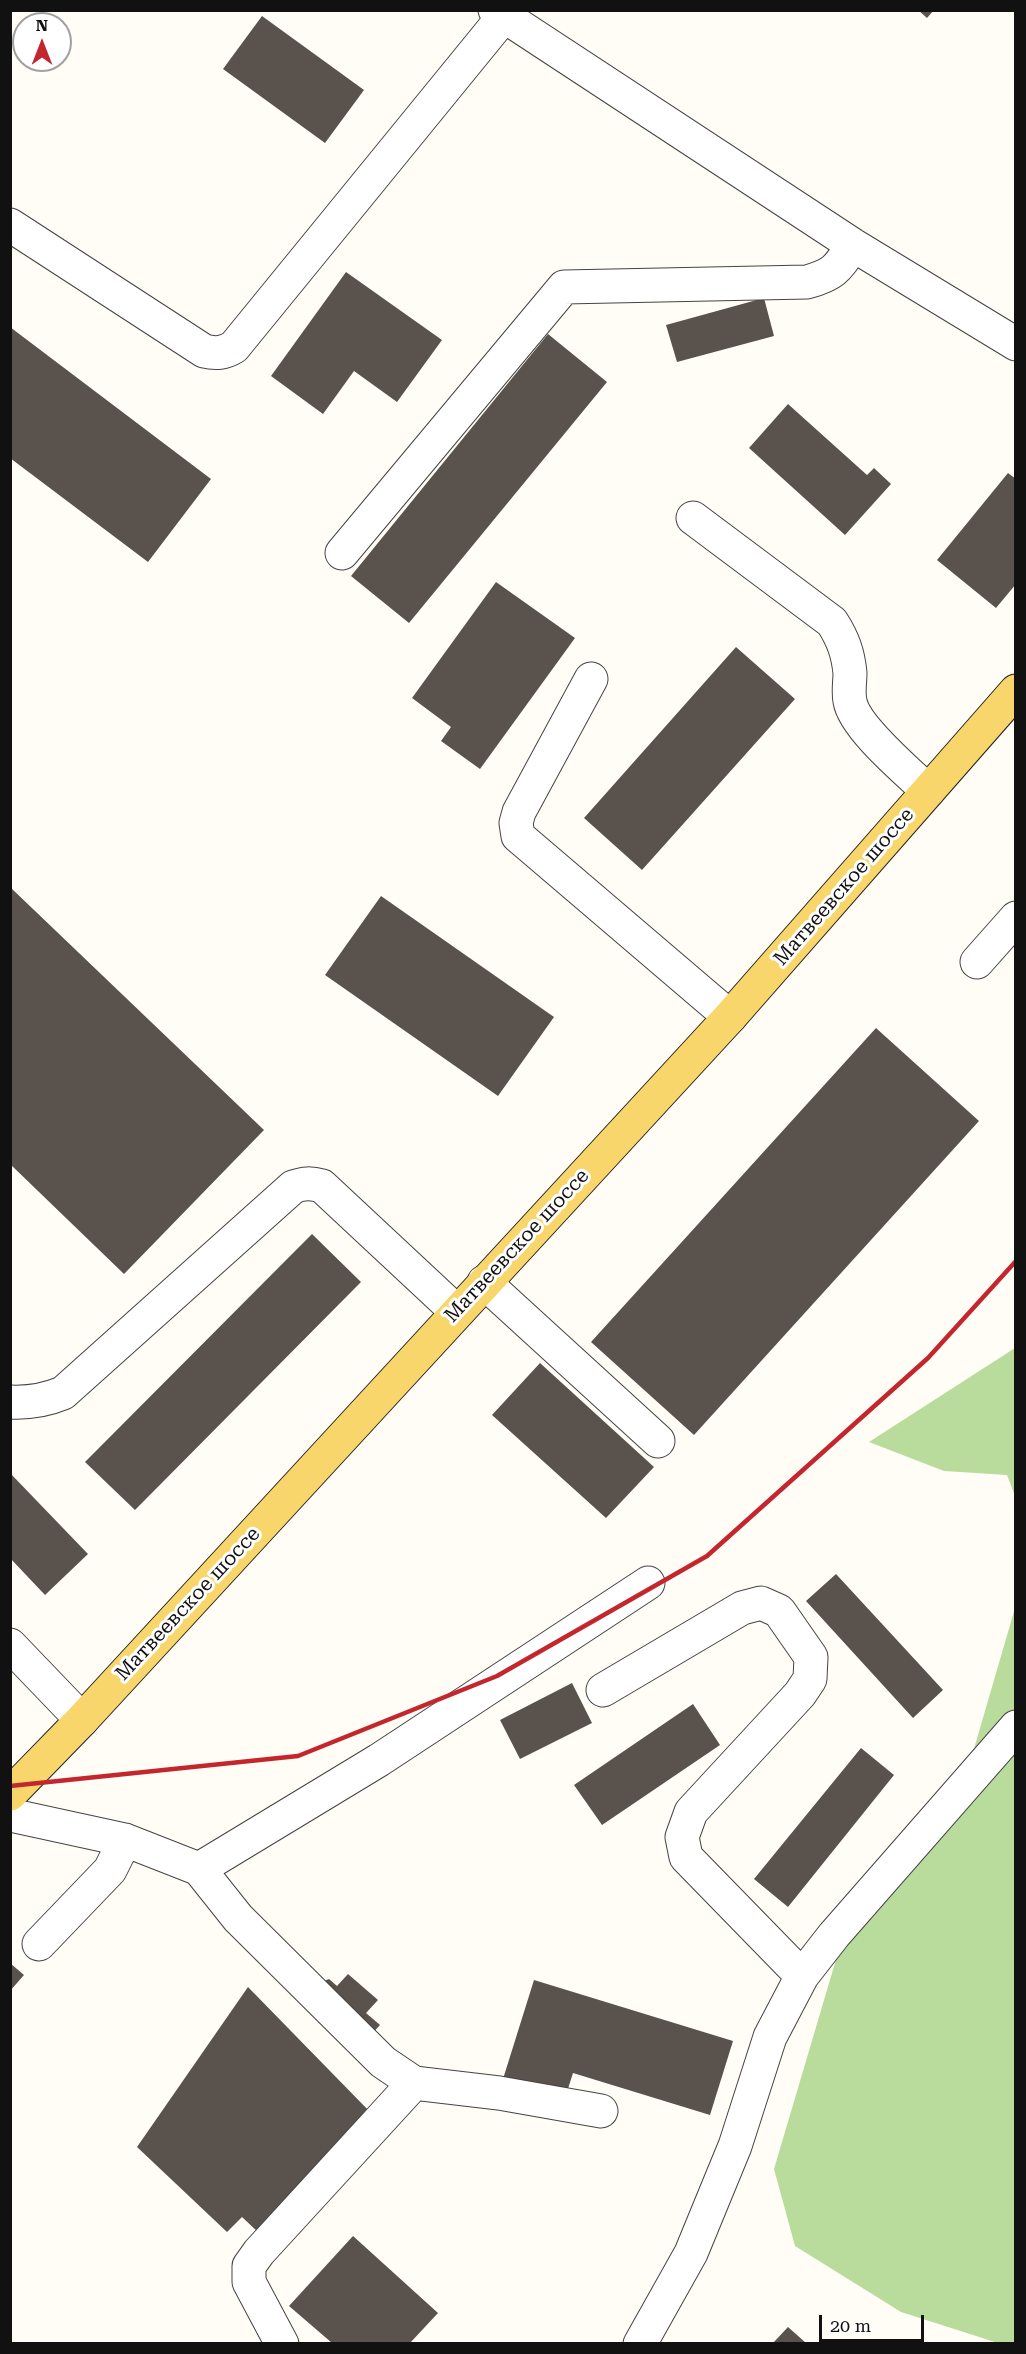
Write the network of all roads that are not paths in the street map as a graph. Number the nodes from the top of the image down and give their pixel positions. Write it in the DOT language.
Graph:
graph roads {
  1 [pos="500,13"];
  2 [pos="10,225"];
  3 [pos="853,245"];
  4 [pos="1016,344"];
  5 [pos="693,519"];
  6 [pos="342,554"];
  7 [pos="591,679"];
  8 [pos="1016,691"];
  9 [pos="928,791"];
  10 [pos="1016,918"];
  11 [pos="977,962"];
  12 [pos="730,1017"];
  13 [pos="484,1282"];
  14 [pos="457,1312"];
  15 [pos="10,1402"];
  16 [pos="658,1441"];
  17 [pos="648,1583"];
  18 [pos="10,1645"];
  19 [pos="603,1690"];
  20 [pos="82,1720"];
  21 [pos="1016,1727"];
  22 [pos="10,1794"];
  23 [pos="10,1815"];
  24 [pos="125,1840"];
  25 [pos="199,1869"];
  26 [pos="39,1944"];
  27 [pos="802,1976"];
  28 [pos="414,2083"];
  29 [pos="601,2111"];
  30 [pos="282,2343"];
  31 [pos="640,2343"];
  1 -- 2 [label="street"];
  1 -- 3 [label="street"];
  3 -- 4 [label="street"];
  3 -- 6 [label="street"];
  5 -- 9 [label="street"];
  7 -- 12 [label="street"];
  8 -- 9 [label="main road, Матвеевское шоссе"];
  9 -- 12 [label="main road, Матвеевское шоссе"];
  10 -- 11 [label="street"];
  12 -- 13 [label="main road, Матвеевское шоссе"];
  13 -- 14 [label="main road, Матвеевское шоссе"];
  13 -- 16 [label="street"];
  14 -- 15 [label="street"];
  14 -- 20 [label="main road, Матвеевское шоссе"];
  17 -- 25 [label="street"];
  18 -- 20 [label="street"];
  19 -- 27 [label="street"];
  20 -- 22 [label="main road, Матвеевское шоссе"];
  21 -- 27 [label="street"];
  23 -- 24 [label="street"];
  24 -- 25 [label="street"];
  24 -- 26 [label="street"];
  25 -- 28 [label="street"];
  27 -- 31 [label="street"];
  28 -- 29 [label="street"];
  28 -- 30 [label="street"];
}
